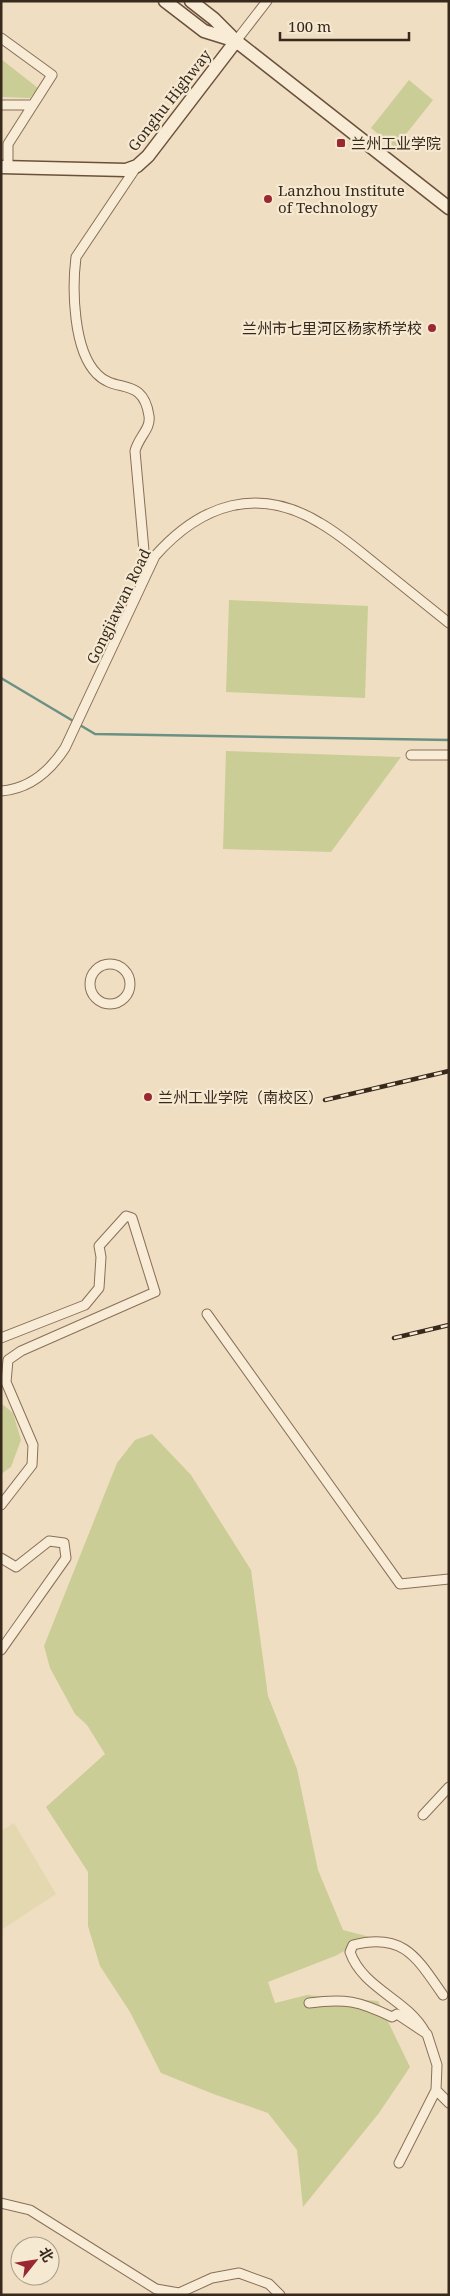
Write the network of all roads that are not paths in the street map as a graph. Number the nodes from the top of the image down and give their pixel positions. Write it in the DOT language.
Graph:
graph roads {
  1 [pos="165,1"];
  2 [pos="191,1"];
  3 [pos="267,1"];
  4 [pos="1,38"];
  5 [pos="236,41"];
  6 [pos="1,105"];
  7 [pos="33,105"];
  8 [pos="4,144"];
  9 [pos="137,166"];
  10 [pos="5,167"];
  11 [pos="449,208"];
  12 [pos="147,575"];
  13 [pos="449,623"];
  14 [pos="411,755"];
  15 [pos="449,755"];
  16 [pos="1,791"];
  17 [pos="92,975"];
  18 [pos="206,1314"];
  19 [pos="1,1338"];
  20 [pos="1,1505"];
  21 [pos="1,1558"];
  22 [pos="449,1579"];
  23 [pos="1,1650"];
  24 [pos="449,1788"];
  25 [pos="423,1815"];
  26 [pos="443,1995"];
  27 [pos="309,2003"];
  28 [pos="426,2034"];
  29 [pos="436,2090"];
  30 [pos="449,2103"];
  31 [pos="399,2163"];
  32 [pos="1,2203"];
  33 [pos="280,2295"];
  1 -- 5 [label="main road"];
  2 -- 5 [label="main road"];
  3 -- 5 [label="street"];
  4 -- 7 [label="street"];
  5 -- 9 [label="main road, Gonghu Highway"];
  5 -- 11 [label="main road"];
  6 -- 7 [label="street"];
  7 -- 8 [label="street"];
  8 -- 10 [label="street"];
  9 -- 10 [label="main road, Gonghu Highway"];
  9 -- 12 [label="street"];
  12 -- 13 [label="street, Gongjiawan Road"];
  12 -- 16 [label="street, Gongjiawan Road"];
  14 -- 15 [label="street"];
  17 -- 17 [label="street"];
  18 -- 22 [label="street"];
  19 -- 20 [label="street"];
  21 -- 23 [label="street"];
  24 -- 25 [label="street"];
  26 -- 28 [label="street"];
  27 -- 28 [label="street"];
  28 -- 29 [label="street"];
  29 -- 30 [label="street"];
  29 -- 31 [label="street"];
  32 -- 33 [label="street"];
}
